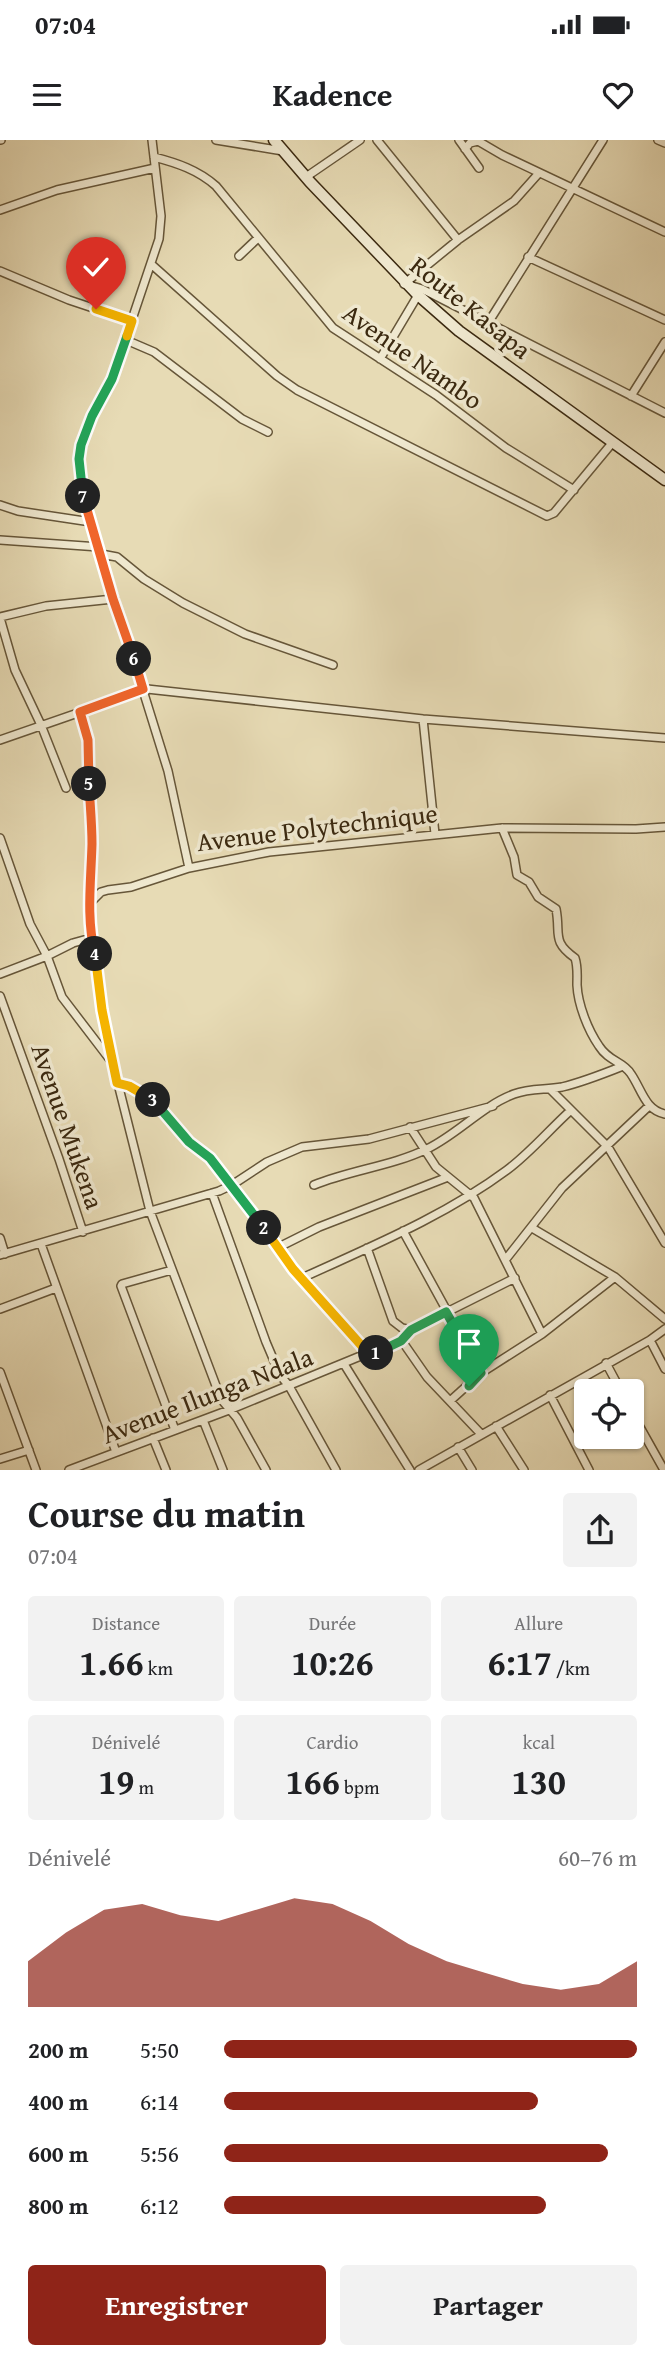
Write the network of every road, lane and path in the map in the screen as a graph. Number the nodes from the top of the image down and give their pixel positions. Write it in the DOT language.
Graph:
graph roads {
  1 [pos="152,140"];
  2 [pos="216,140"];
  3 [pos="274,140"];
  4 [pos="360,140"];
  5 [pos="377,140"];
  6 [pos="459,140"];
  7 [pos="603,140"];
  8 [pos="658,140"];
  9 [pos="665,143"];
  10 [pos="466,149"];
  11 [pos="283,151"];
  12 [pos="154,157"];
  13 [pos="155,168"];
  14 [pos="479,168"];
  15 [pos="539,173"];
  16 [pos="306,177"];
  17 [pos="572,188"];
  18 [pos="0,210"];
  19 [pos="665,232"];
  20 [pos="258,237"];
  21 [pos="458,240"];
  22 [pos="239,256"];
  23 [pos="528,257"];
  24 [pos="151,264"];
  25 [pos="0,271"];
  26 [pos="404,284"];
  27 [pos="418,295"];
  28 [pos="665,320"];
  29 [pos="132,321"];
  30 [pos="488,323"];
  31 [pos="126,340"];
  32 [pos="665,342"];
  33 [pos="380,359"];
  34 [pos="631,396"];
  35 [pos="665,413"];
  36 [pos="268,432"];
  37 [pos="613,442"];
  38 [pos="665,480"];
  39 [pos="574,489"];
  40 [pos="0,505"];
  41 [pos="91,522"];
  42 [pos="0,540"];
  43 [pos="100,551"];
  44 [pos="113,599"];
  45 [pos="0,618"];
  46 [pos="333,665"];
  47 [pos="143,689"];
  48 [pos="80,712"];
  49 [pos="423,719"];
  50 [pos="41,724"];
  51 [pos="665,738"];
  52 [pos="0,740"];
  53 [pos="66,788"];
  54 [pos="665,827"];
  55 [pos="502,828"];
  56 [pos="435,834"];
  57 [pos="0,838"];
  58 [pos="190,869"];
  59 [pos="89,903"];
  60 [pos="91,938"];
  61 [pos="47,956"];
  62 [pos="0,974"];
  63 [pos="0,996"];
  64 [pos="113,1064"];
  65 [pos="623,1066"];
  66 [pos="117,1083"];
  67 [pos="550,1089"];
  68 [pos="494,1106"];
  69 [pos="649,1106"];
  70 [pos="570,1111"];
  71 [pos="665,1114"];
  72 [pos="410,1127"];
  73 [pos="608,1147"];
  74 [pos="424,1151"];
  75 [pos="448,1177"];
  76 [pos="232,1185"];
  77 [pos="314,1185"];
  78 [pos="212,1193"];
  79 [pos="470,1194"];
  80 [pos="150,1211"];
  81 [pos="532,1228"];
  82 [pos="83,1231"];
  83 [pos="403,1231"];
  84 [pos="0,1238"];
  85 [pos="665,1243"];
  86 [pos="41,1244"];
  87 [pos="279,1247"];
  88 [pos="367,1248"];
  89 [pos="2,1254"];
  90 [pos="506,1259"];
  91 [pos="172,1270"];
  92 [pos="615,1277"];
  93 [pos="302,1278"];
  94 [pos="515,1278"];
  95 [pos="55,1288"];
  96 [pos="0,1309"];
  97 [pos="446,1312"];
  98 [pos="665,1319"];
  99 [pos="665,1329"];
  100 [pos="411,1330"];
  101 [pos="542,1334"];
  102 [pos="650,1340"];
  103 [pos="401,1341"];
  104 [pos="369,1354"];
  105 [pos="606,1363"];
  106 [pos="344,1364"];
  107 [pos="665,1369"];
  108 [pos="0,1372"];
  109 [pos="481,1373"];
  110 [pos="615,1379"];
  111 [pos="289,1386"];
  112 [pos="550,1395"];
  113 [pos="450,1401"];
  114 [pos="229,1410"];
  115 [pos="203,1420"];
  116 [pos="496,1426"];
  117 [pos="175,1430"];
  118 [pos="481,1434"];
  119 [pos="644,1434"];
  120 [pos="153,1438"];
  121 [pos="458,1447"];
  122 [pos="29,1450"];
  123 [pos="116,1452"];
  124 [pos="0,1459"];
  125 [pos="99,1459"];
  126 [pos="36,1470"];
  127 [pos="69,1470"];
  128 [pos="103,1470"];
  129 [pos="166,1470"];
  130 [pos="223,1470"];
  131 [pos="266,1470"];
  132 [pos="336,1470"];
  133 [pos="410,1470"];
  134 [pos="419,1470"];
  135 [pos="472,1470"];
  136 [pos="524,1470"];
  137 [pos="589,1470"];
  138 [pos="664,1470"];
  1 -- 12 [label="street, Avenue Polytechnique"];
  2 -- 11 [label="street"];
  3 -- 11 [label="main road, Route Kasapa"];
  4 -- 16 [label="street"];
  5 -- 21 [label="street"];
  6 -- 10 [label="street"];
  7 -- 17 [label="street"];
  8 -- 9 [label="street"];
  10 -- 14 [label="street"];
  10 -- 15 [label="street"];
  11 -- 16 [label="main road, Route Kasapa"];
  12 -- 13 [label="street, Avenue Polytechnique"];
  12 -- 20 [label="street, Avenue Nambo"];
  13 -- 18 [label="street"];
  13 -- 24 [label="street, Avenue Polytechnique"];
  15 -- 17 [label="street"];
  15 -- 21 [label="street"];
  16 -- 26 [label="main road, Route Kasapa"];
  17 -- 19 [label="street"];
  17 -- 23 [label="street"];
  20 -- 22 [label="street"];
  20 -- 33 [label="street, Avenue Nambo"];
  21 -- 26 [label="street"];
  23 -- 28 [label="street"];
  23 -- 30 [label="street"];
  24 -- 29 [label="street, Avenue Polytechnique"];
  24 -- 39 [label="street"];
  25 -- 29 [label="street"];
  26 -- 27 [label="main road, Route Kasapa"];
  26 -- 30 [label="street"];
  27 -- 33 [label="street"];
  27 -- 37 [label="main road, Route Kasapa"];
  29 -- 31 [label="street, Avenue Polytechnique"];
  30 -- 34 [label="street"];
  31 -- 36 [label="street"];
  31 -- 41 [label="street, Avenue Polytechnique"];
  32 -- 34 [label="street"];
  33 -- 39 [label="street, Avenue Nambo"];
  34 -- 35 [label="street"];
  37 -- 38 [label="main road, Route Kasapa"];
  37 -- 39 [label="street"];
  40 -- 41 [label="street"];
  41 -- 43 [label="street, Avenue Polytechnique"];
  42 -- 43 [label="street"];
  43 -- 44 [label="street, Avenue Polytechnique"];
  43 -- 46 [label="street"];
  44 -- 45 [label="street"];
  44 -- 47 [label="street, Avenue Polytechnique"];
  45 -- 50 [label="street"];
  47 -- 48 [label="street"];
  47 -- 49 [label="street"];
  47 -- 58 [label="street, Avenue Polytechnique"];
  48 -- 50 [label="street"];
  48 -- 59 [label="street"];
  49 -- 51 [label="street"];
  49 -- 56 [label="street"];
  50 -- 52 [label="street"];
  50 -- 53 [label="street"];
  54 -- 55 [label="street, Avenue Polytechnique"];
  55 -- 56 [label="street, Avenue Polytechnique"];
  55 -- 65 [label="street"];
  56 -- 58 [label="street, Avenue Polytechnique"];
  57 -- 61 [label="street"];
  58 -- 59 [label="street"];
  59 -- 60 [label="street"];
  60 -- 61 [label="street"];
  60 -- 64 [label="street"];
  61 -- 62 [label="street"];
  61 -- 64 [label="street"];
  63 -- 82 [label="street, Avenue Mukena"];
  64 -- 66 [label="street"];
  65 -- 67 [label="street"];
  65 -- 69 [label="street"];
  66 -- 76 [label="street"];
  66 -- 80 [label="street"];
  67 -- 68 [label="street"];
  67 -- 70 [label="street"];
  68 -- 72 [label="street"];
  68 -- 74 [label="street"];
  69 -- 71 [label="street"];
  69 -- 73 [label="street"];
  70 -- 73 [label="street"];
  70 -- 79 [label="street"];
  72 -- 74 [label="street"];
  72 -- 76 [label="street"];
  73 -- 81 [label="street"];
  73 -- 85 [label="street"];
  74 -- 75 [label="street"];
  74 -- 77 [label="street"];
  75 -- 79 [label="street"];
  75 -- 87 [label="street"];
  76 -- 78 [label="street"];
  76 -- 87 [label="street"];
  78 -- 80 [label="street"];
  78 -- 111 [label="street"];
  79 -- 83 [label="street"];
  79 -- 90 [label="street"];
  80 -- 82 [label="street"];
  80 -- 91 [label="street"];
  81 -- 90 [label="street"];
  81 -- 92 [label="street"];
  82 -- 86 [label="street"];
  83 -- 88 [label="street"];
  83 -- 97 [label="street"];
  84 -- 89 [label="street"];
  86 -- 89 [label="street"];
  86 -- 95 [label="street"];
  87 -- 93 [label="street"];
  88 -- 93 [label="street"];
  88 -- 100 [label="street"];
  90 -- 94 [label="street"];
  91 -- 114 [label="street"];
  91 -- 117 [label="street"];
  92 -- 98 [label="street"];
  92 -- 101 [label="street"];
  93 -- 104 [label="street"];
  94 -- 97 [label="street"];
  94 -- 101 [label="street"];
  95 -- 96 [label="street"];
  95 -- 123 [label="street"];
  97 -- 100 [label="street"];
  97 -- 109 [label="street"];
  99 -- 102 [label="street"];
  100 -- 103 [label="street"];
  101 -- 109 [label="street"];
  102 -- 105 [label="street"];
  102 -- 107 [label="street"];
  103 -- 104 [label="street, Avenue Ilunga Ndala"];
  103 -- 113 [label="street"];
  104 -- 106 [label="street, Avenue Ilunga Ndala"];
  105 -- 110 [label="street"];
  105 -- 112 [label="street"];
  106 -- 111 [label="street, Avenue Ilunga Ndala"];
  106 -- 133 [label="street"];
  108 -- 122 [label="street"];
  109 -- 113 [label="street"];
  111 -- 114 [label="street, Avenue Ilunga Ndala"];
  111 -- 132 [label="street"];
  112 -- 116 [label="street"];
  112 -- 137 [label="street"];
  113 -- 118 [label="street"];
  114 -- 115 [label="street, Avenue Ilunga Ndala"];
  114 -- 131 [label="street"];
  115 -- 117 [label="street, Avenue Ilunga Ndala"];
  115 -- 130 [label="street"];
  116 -- 118 [label="street"];
  116 -- 136 [label="street"];
  117 -- 120 [label="street, Avenue Ilunga Ndala"];
  118 -- 121 [label="street"];
  119 -- 138 [label="street"];
  120 -- 123 [label="street, Avenue Ilunga Ndala"];
  120 -- 129 [label="street"];
  121 -- 134 [label="street"];
  121 -- 135 [label="street"];
  122 -- 124 [label="street"];
  122 -- 126 [label="street"];
  123 -- 125 [label="street, Avenue Ilunga Ndala"];
  125 -- 127 [label="street, Avenue Ilunga Ndala"];
  125 -- 128 [label="street"];
}
